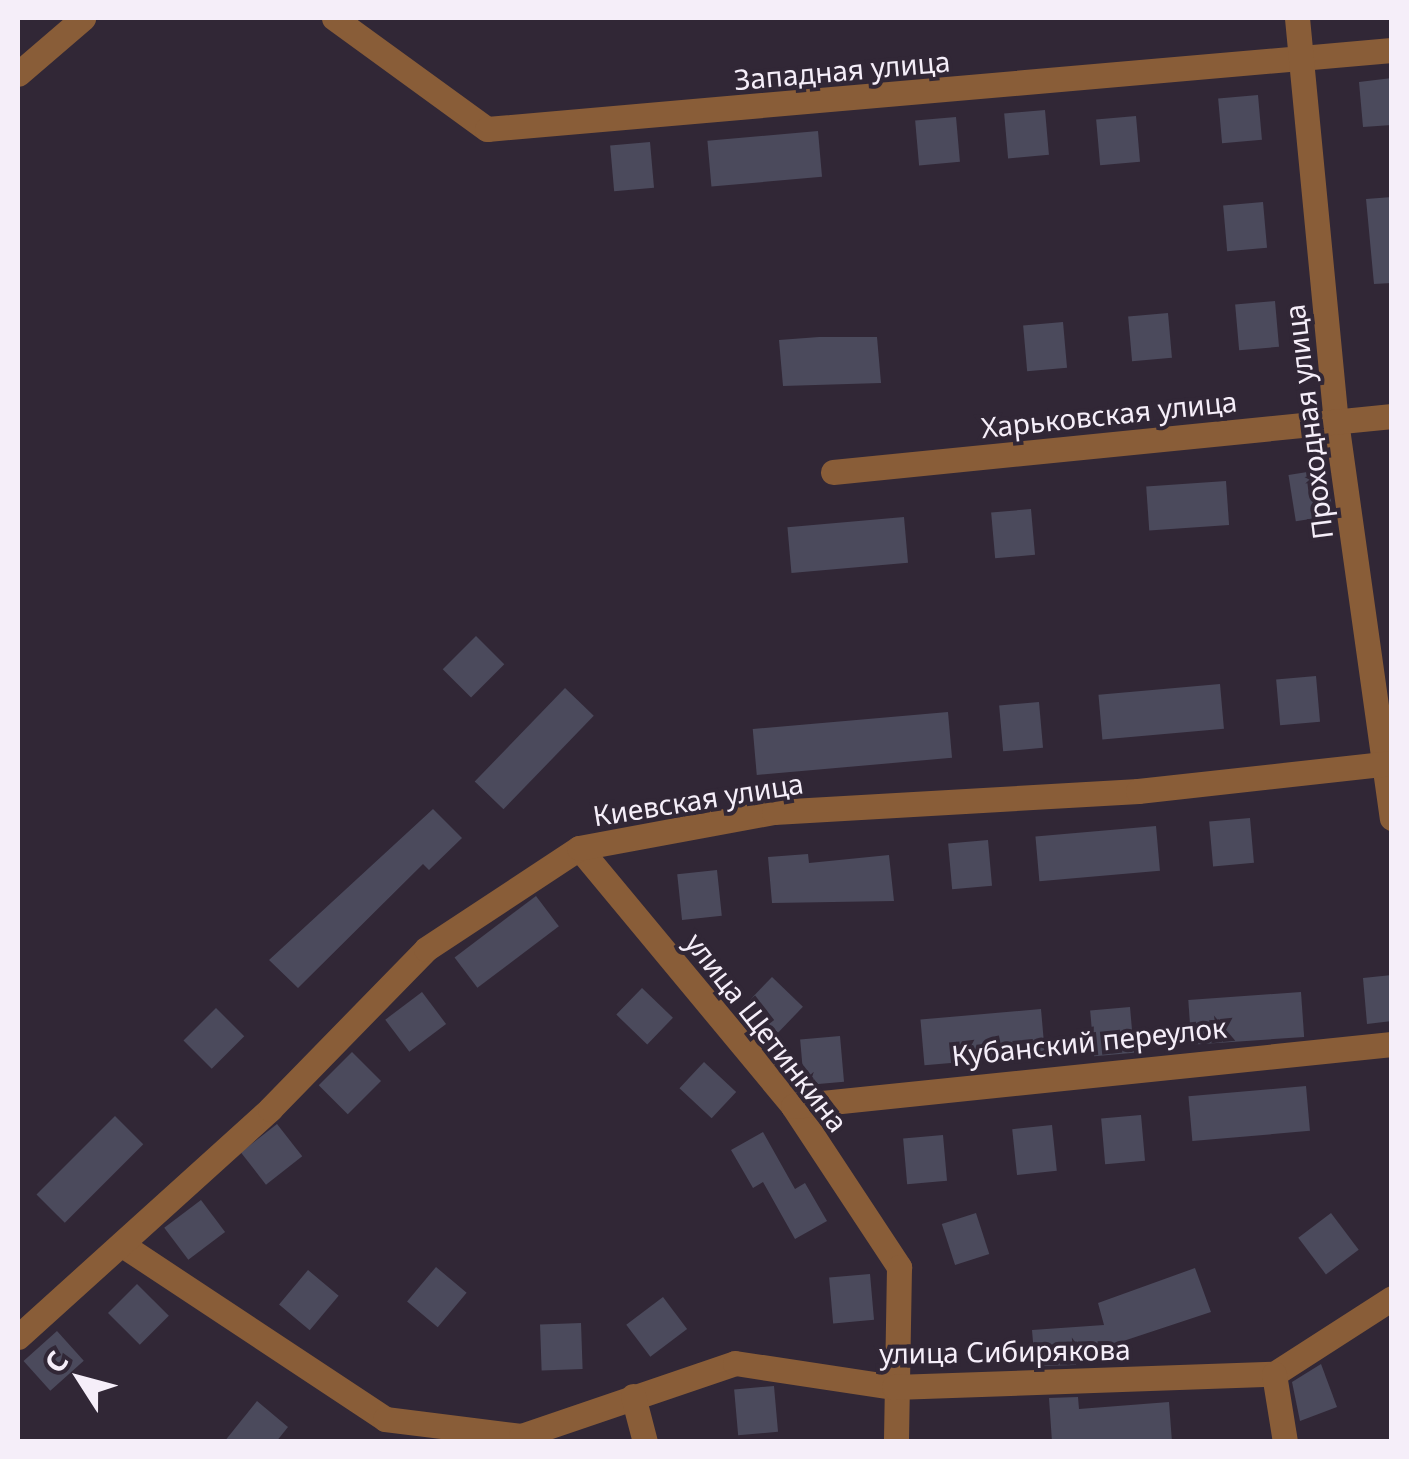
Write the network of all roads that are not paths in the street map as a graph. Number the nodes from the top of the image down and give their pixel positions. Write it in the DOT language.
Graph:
graph roads {
  1 [pos="83,18"];
  2 [pos="334,18"];
  3 [pos="1298,18"];
  4 [pos="1392,50"];
  5 [pos="1300,58"];
  6 [pos="18,74"];
  7 [pos="1392,416"];
  8 [pos="1336,421"];
  9 [pos="834,472"];
  10 [pos="1387,764"];
  11 [pos="1392,818"];
  12 [pos="579,848"];
  13 [pos="1392,1044"];
  14 [pos="793,1106"];
  15 [pos="124,1246"];
  16 [pos="1392,1298"];
  17 [pos="18,1337"];
  18 [pos="1274,1374"];
  19 [pos="894,1387"];
  20 [pos="634,1396"];
  21 [pos="645,1442"];
  22 [pos="896,1442"];
  23 [pos="1285,1442"];
  1 -- 6 [label="street"];
  2 -- 5 [label="street, Западная улица"];
  3 -- 5 [label="street, Проходная улица"];
  4 -- 5 [label="street, Западная улица"];
  5 -- 8 [label="street, Проходная улица"];
  7 -- 8 [label="street, Харьковская улица"];
  8 -- 9 [label="street, Харьковская улица"];
  8 -- 10 [label="street, Проходная улица"];
  10 -- 11 [label="street, Проходная улица"];
  10 -- 12 [label="street, Киевская улица"];
  12 -- 14 [label="street, улица Щетинкина"];
  12 -- 15 [label="street, Киевская улица"];
  13 -- 14 [label="street, Кубанский переулок"];
  14 -- 19 [label="street, улица Щетинкина"];
  15 -- 17 [label="street, Киевская улица"];
  15 -- 20 [label="street, улица Сибирякова"];
  16 -- 18 [label="street"];
  18 -- 19 [label="street, улица Сибирякова"];
  18 -- 23 [label="street"];
  19 -- 20 [label="street, улица Сибирякова"];
  19 -- 22 [label="street, улица Щетинкина"];
  20 -- 21 [label="street"];
}
